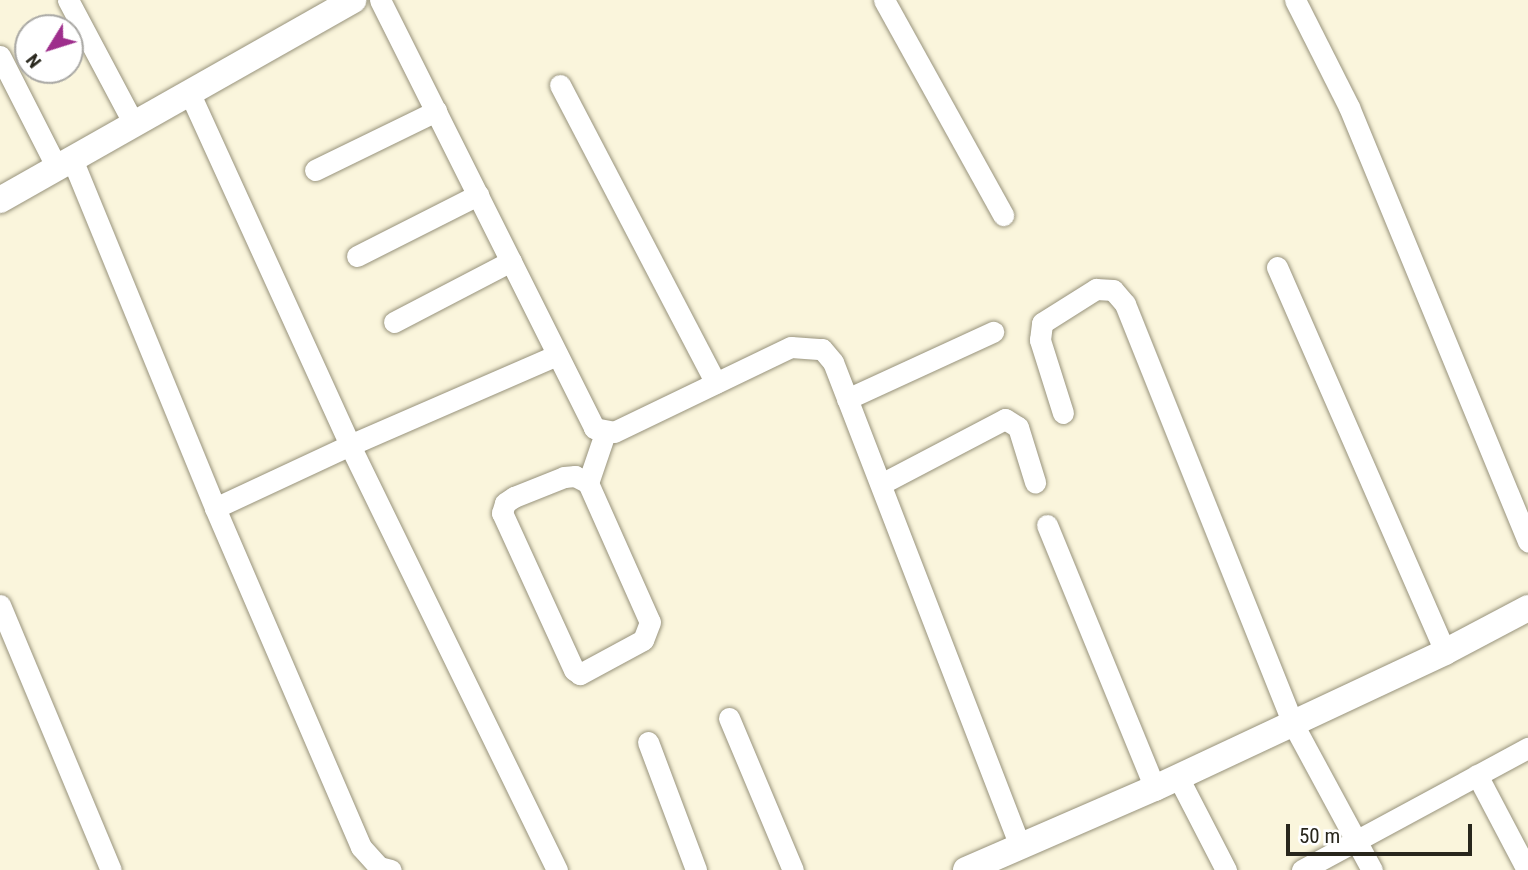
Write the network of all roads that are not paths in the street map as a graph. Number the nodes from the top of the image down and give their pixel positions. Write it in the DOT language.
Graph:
graph roads {
  1 [pos="68,0"];
  2 [pos="353,0"];
  3 [pos="380,0"];
  4 [pos="884,0"];
  5 [pos="1295,0"];
  6 [pos="0,56"];
  7 [pos="560,85"];
  8 [pos="190,94"];
  9 [pos="436,111"];
  10 [pos="134,124"];
  11 [pos="64,163"];
  12 [pos="315,170"];
  13 [pos="478,194"];
  14 [pos="0,200"];
  15 [pos="1003,215"];
  16 [pos="357,256"];
  17 [pos="511,261"];
  18 [pos="1278,267"];
  19 [pos="394,322"];
  20 [pos="993,332"];
  21 [pos="558,355"];
  22 [pos="716,383"];
  23 [pos="847,399"];
  24 [pos="1063,412"];
  25 [pos="606,433"];
  26 [pos="350,445"];
  27 [pos="1035,482"];
  28 [pos="588,483"];
  29 [pos="881,484"];
  30 [pos="215,508"];
  31 [pos="1047,525"];
  32 [pos="1528,542"];
  33 [pos="0,605"];
  34 [pos="1528,608"];
  35 [pos="1445,652"];
  36 [pos="729,718"];
  37 [pos="1293,724"];
  38 [pos="648,742"];
  39 [pos="1528,748"];
  40 [pos="1477,775"];
  41 [pos="1167,783"];
  42 [pos="1357,841"];
  43 [pos="1020,846"];
  44 [pos="111,870"];
  45 [pos="391,870"];
  46 [pos="557,870"];
  47 [pos="696,870"];
  48 [pos="793,870"];
  49 [pos="966,870"];
  50 [pos="1226,870"];
  51 [pos="1303,870"];
  52 [pos="1372,870"];
  53 [pos="1527,870"];
  1 -- 10 [label="street"];
  2 -- 8 [label="street"];
  3 -- 9 [label="street"];
  4 -- 15 [label="street"];
  5 -- 32 [label="street"];
  6 -- 11 [label="street"];
  7 -- 22 [label="street"];
  8 -- 10 [label="street"];
  8 -- 26 [label="street"];
  9 -- 12 [label="street"];
  9 -- 13 [label="street"];
  10 -- 11 [label="street"];
  11 -- 14 [label="street"];
  11 -- 30 [label="street"];
  13 -- 16 [label="street"];
  13 -- 17 [label="street"];
  17 -- 19 [label="street"];
  17 -- 21 [label="street"];
  18 -- 35 [label="street"];
  20 -- 23 [label="street"];
  21 -- 25 [label="street"];
  21 -- 26 [label="street"];
  22 -- 23 [label="street"];
  22 -- 25 [label="street"];
  23 -- 29 [label="street"];
  24 -- 37 [label="street"];
  25 -- 28 [label="street"];
  26 -- 30 [label="street"];
  26 -- 46 [label="street"];
  27 -- 29 [label="street"];
  28 -- 28 [label="street"];
  29 -- 43 [label="street"];
  30 -- 45 [label="street"];
  31 -- 41 [label="street"];
  33 -- 44 [label="street"];
  34 -- 35 [label="street"];
  35 -- 37 [label="street"];
  36 -- 48 [label="street"];
  37 -- 41 [label="street"];
  37 -- 42 [label="street"];
  38 -- 47 [label="street"];
  39 -- 40 [label="street"];
  40 -- 42 [label="street"];
  40 -- 53 [label="street"];
  41 -- 43 [label="street"];
  41 -- 50 [label="street"];
  42 -- 51 [label="street"];
  42 -- 52 [label="street"];
  43 -- 49 [label="street"];
}
